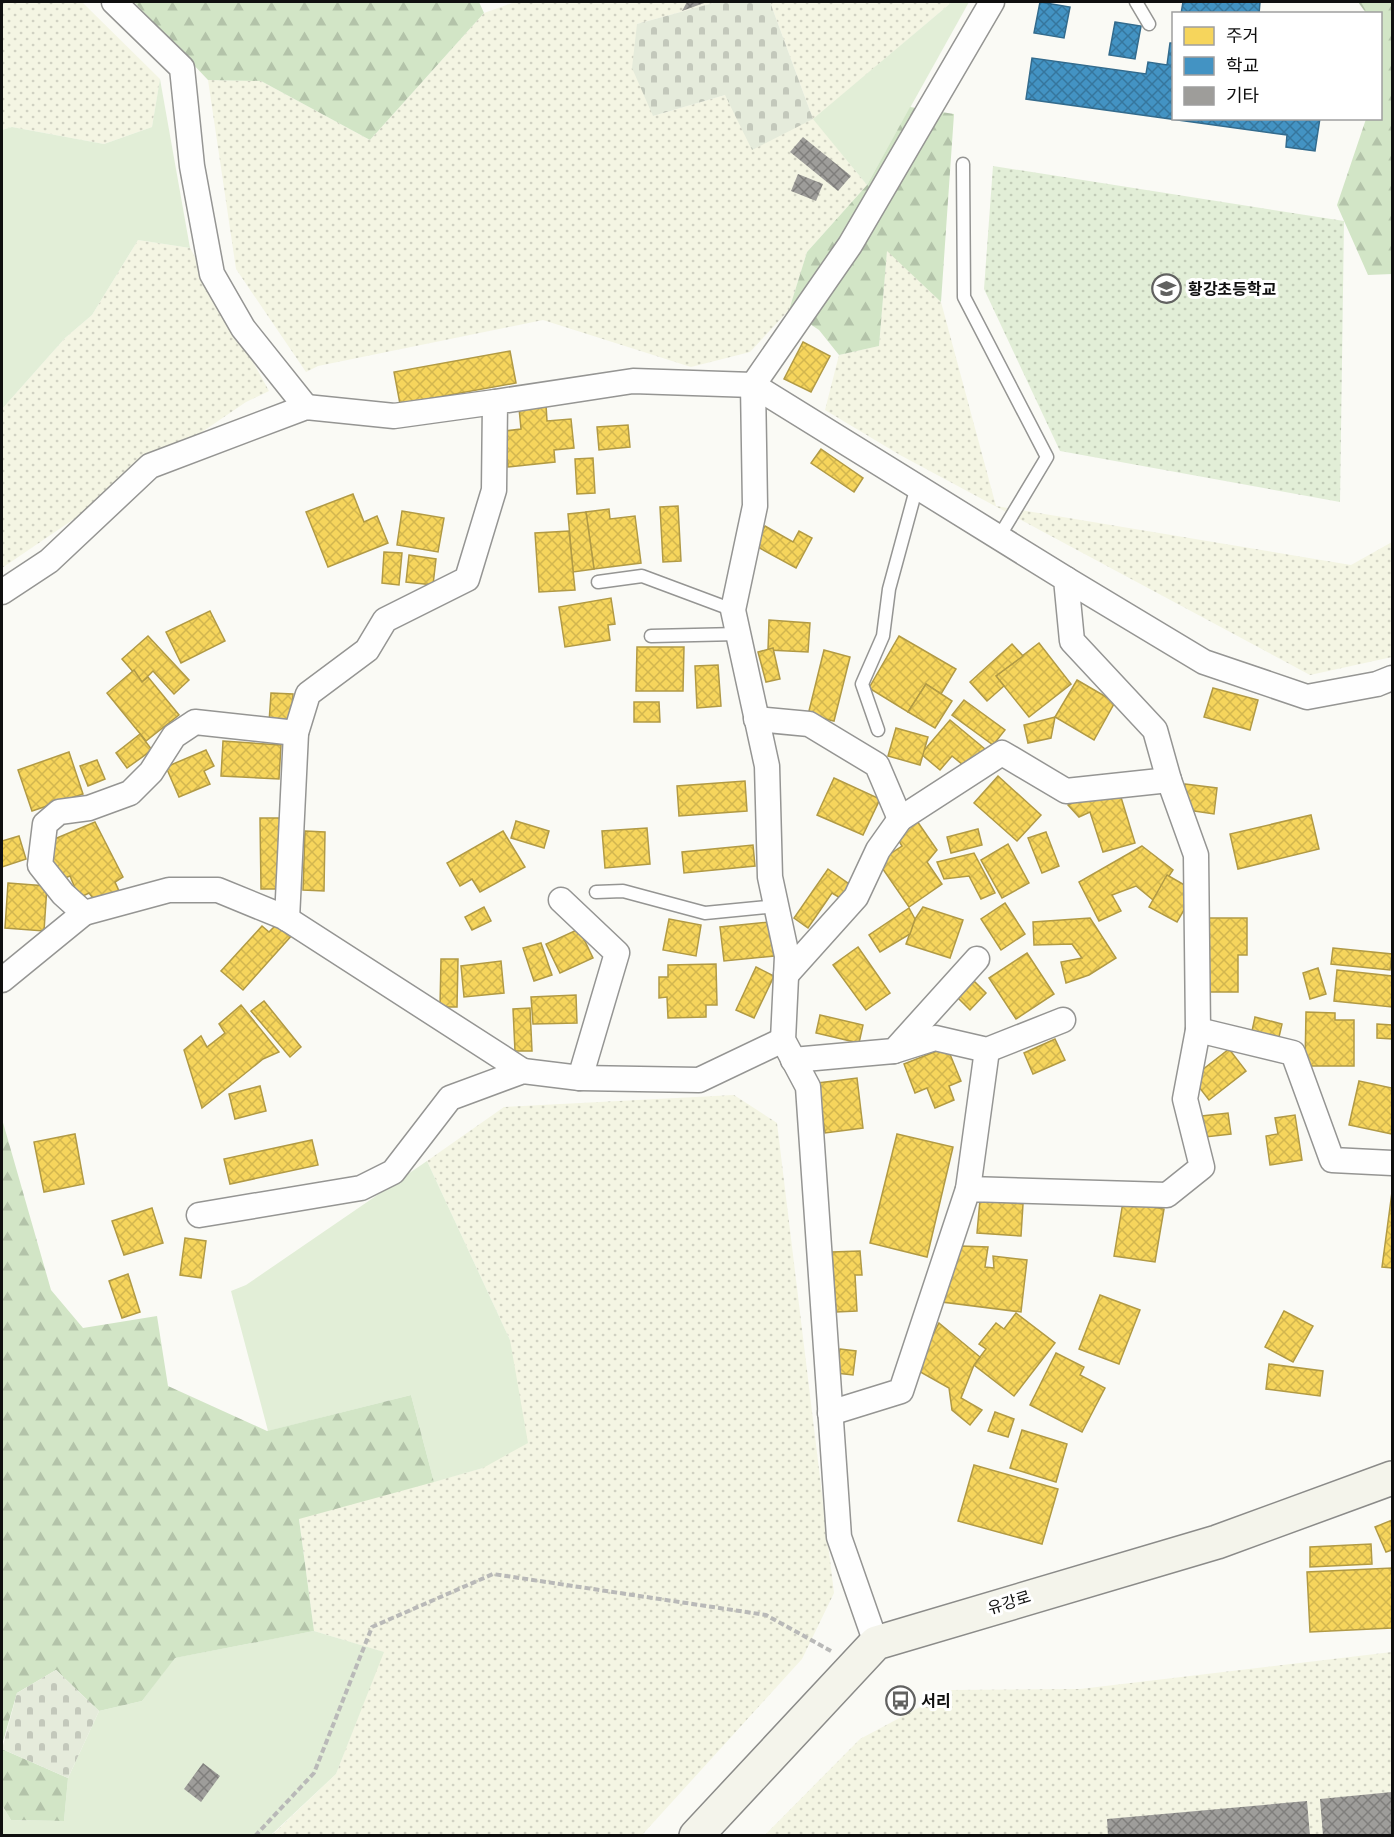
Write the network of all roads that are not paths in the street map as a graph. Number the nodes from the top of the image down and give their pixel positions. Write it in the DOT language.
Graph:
graph roads {
  1 [pos="114,2"];
  2 [pos="992,2"];
  3 [pos="1136,2"];
  4 [pos="1149,24"];
  5 [pos="963,164"];
  6 [pos="753,385"];
  7 [pos="495,402"];
  8 [pos="306,407"];
  9 [pos="917,486"];
  10 [pos="999,537"];
  11 [pos="1066,579"];
  12 [pos="598,582"];
  13 [pos="2,592"];
  14 [pos="733,610"];
  15 [pos="738,634"];
  16 [pos="651,636"];
  17 [pos="1392,678"];
  18 [pos="756,719"];
  19 [pos="878,730"];
  20 [pos="296,733"];
  21 [pos="1168,780"];
  22 [pos="900,819"];
  23 [pos="596,892"];
  24 [pos="561,900"];
  25 [pos="776,906"];
  26 [pos="84,913"];
  27 [pos="287,919"];
  28 [pos="977,959"];
  29 [pos="786,975"];
  30 [pos="2,980"];
  31 [pos="1063,1020"];
  32 [pos="1198,1030"];
  33 [pos="788,1050"];
  34 [pos="987,1050"];
  35 [pos="894,1051"];
  36 [pos="523,1071"];
  37 [pos="580,1078"];
  38 [pos="1392,1163"];
  39 [pos="968,1190"];
  40 [pos="199,1215"];
  41 [pos="830,1413"];
  42 [pos="1392,1478"];
  43 [pos="866,1654"];
  44 [pos="696,1836"];
  1 -- 8 [label="street"];
  2 -- 6 [label="street"];
  3 -- 4 [label="lane"];
  5 -- 10 [label="lane"];
  6 -- 7 [label="street"];
  6 -- 9 [label="street"];
  6 -- 14 [label="street"];
  7 -- 8 [label="street"];
  7 -- 20 [label="street"];
  8 -- 13 [label="street"];
  9 -- 10 [label="street"];
  9 -- 19 [label="lane"];
  10 -- 11 [label="street"];
  11 -- 17 [label="street"];
  11 -- 21 [label="street"];
  12 -- 14 [label="lane"];
  14 -- 15 [label="street"];
  15 -- 16 [label="lane"];
  15 -- 18 [label="street"];
  18 -- 22 [label="street"];
  18 -- 25 [label="street"];
  20 -- 26 [label="street"];
  20 -- 27 [label="street"];
  21 -- 22 [label="street"];
  21 -- 32 [label="street"];
  22 -- 29 [label="street"];
  23 -- 25 [label="lane"];
  24 -- 37 [label="street"];
  25 -- 29 [label="street"];
  26 -- 27 [label="street"];
  26 -- 30 [label="street"];
  27 -- 36 [label="street"];
  28 -- 35 [label="street"];
  29 -- 33 [label="street"];
  31 -- 34 [label="street"];
  32 -- 38 [label="street"];
  32 -- 39 [label="street"];
  33 -- 35 [label="street"];
  33 -- 37 [label="street"];
  33 -- 41 [label="street"];
  34 -- 35 [label="street"];
  34 -- 39 [label="street"];
  36 -- 37 [label="street"];
  36 -- 40 [label="street"];
  39 -- 41 [label="street"];
  41 -- 43 [label="street"];
  42 -- 43 [label="main road, 유강로"];
  43 -- 44 [label="main road"];
}
